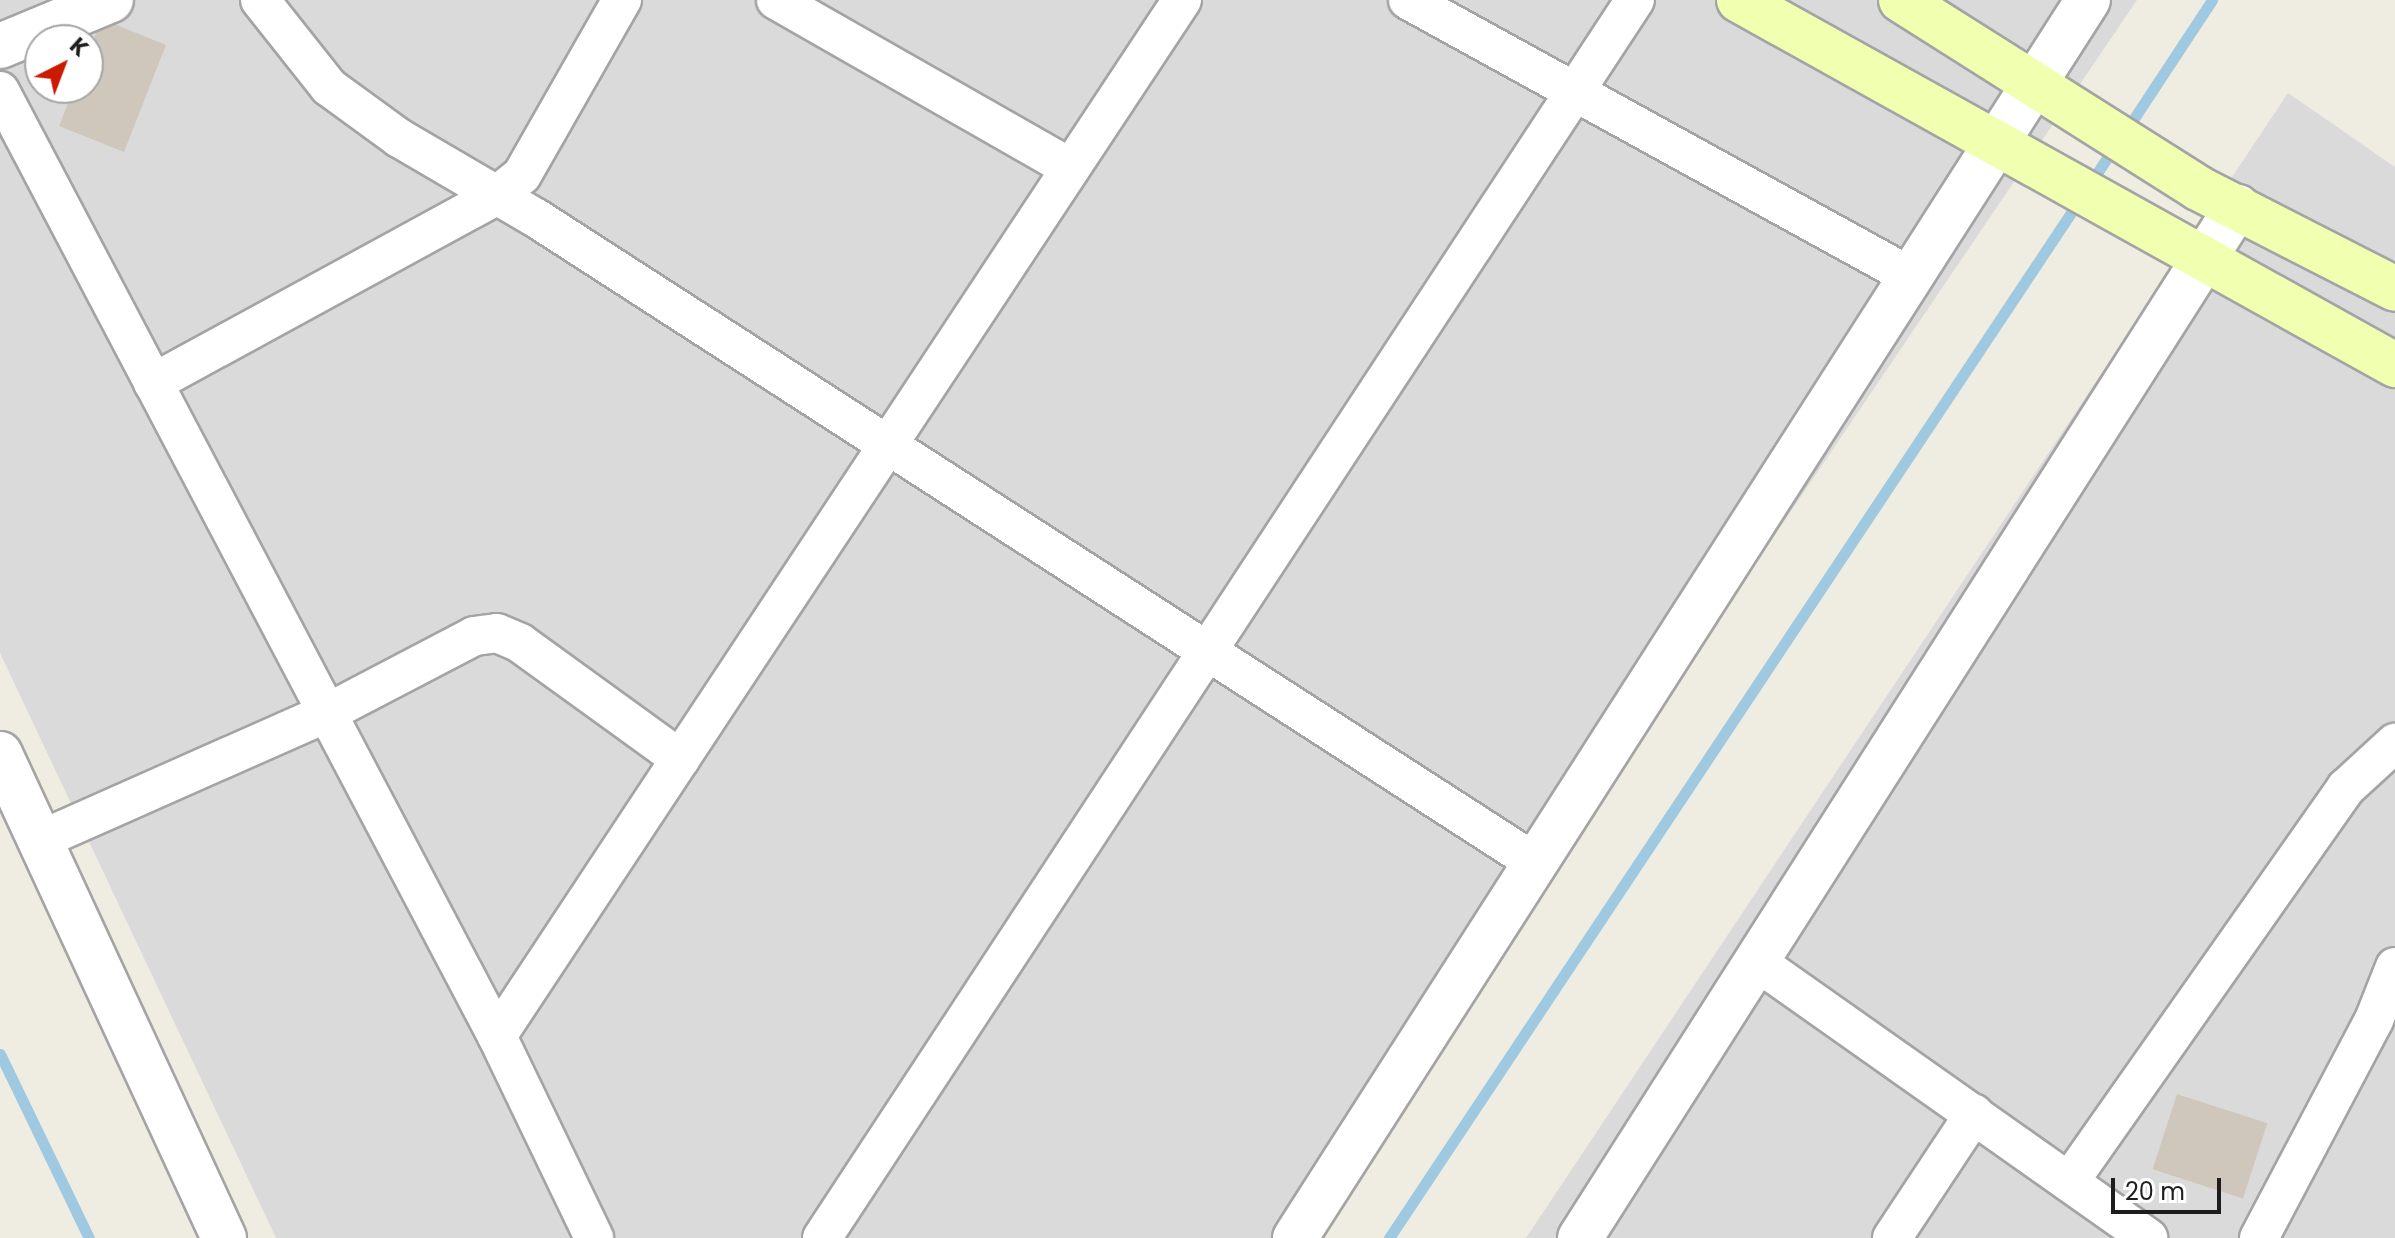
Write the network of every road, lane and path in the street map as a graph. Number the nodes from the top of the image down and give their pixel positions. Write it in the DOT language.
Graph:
graph roads {
  1 [pos="111,0"];
  2 [pos="260,0"];
  3 [pos="622,0"];
  4 [pos="776,0"];
  5 [pos="1182,0"];
  6 [pos="1408,0"];
  7 [pos="1635,0"];
  8 [pos="1739,0"];
  9 [pos="1901,0"];
  10 [pos="2088,0"];
  11 [pos="0,46"];
  12 [pos="2043,86"];
  13 [pos="0,91"];
  14 [pos="1573,91"];
  15 [pos="2005,149"];
  16 [pos="1071,168"];
  17 [pos="496,196"];
  18 [pos="2237,207"];
  19 [pos="2206,261"];
  20 [pos="1908,275"];
  21 [pos="2395,289"];
  22 [pos="2395,365"];
  23 [pos="153,383"];
  24 [pos="887,447"];
  25 [pos="1207,650"];
  26 [pos="327,713"];
  27 [pos="2395,743"];
  28 [pos="0,754"];
  29 [pos="680,759"];
  30 [pos="40,840"];
  31 [pos="1534,862"];
  32 [pos="1757,962"];
  33 [pos="2395,967"];
  34 [pos="497,1036"];
  35 [pos="1974,1114"];
  36 [pos="2069,1182"];
  37 [pos="224,1238"];
  38 [pos="594,1238"];
  39 [pos="822,1238"];
  40 [pos="1295,1238"];
  41 [pos="1580,1238"];
  42 [pos="1892,1238"];
  43 [pos="2148,1238"];
  44 [pos="2259,1238"];
  1 -- 11 [label="street"];
  2 -- 17 [label="street"];
  3 -- 17 [label="street"];
  4 -- 16 [label="street"];
  5 -- 16 [label="street"];
  6 -- 14 [label="street"];
  7 -- 14 [label="street"];
  8 -- 15 [label="main road"];
  9 -- 12 [label="main road"];
  10 -- 12 [label="street"];
  12 -- 15 [label="street"];
  12 -- 18 [label="main road"];
  13 -- 23 [label="street"];
  14 -- 20 [label="street"];
  14 -- 25 [label="street"];
  15 -- 19 [label="main road"];
  15 -- 20 [label="street"];
  16 -- 24 [label="street"];
  17 -- 23 [label="street"];
  17 -- 24 [label="street"];
  18 -- 19 [label="street"];
  18 -- 21 [label="main road"];
  19 -- 22 [label="main road"];
  19 -- 32 [label="street"];
  20 -- 31 [label="street"];
  23 -- 26 [label="street"];
  24 -- 25 [label="street"];
  24 -- 29 [label="street"];
  25 -- 31 [label="street"];
  25 -- 39 [label="street"];
  26 -- 29 [label="street"];
  26 -- 30 [label="street"];
  26 -- 34 [label="street"];
  27 -- 36 [label="street"];
  28 -- 30 [label="street"];
  29 -- 34 [label="street"];
  30 -- 37 [label="street"];
  31 -- 40 [label="street"];
  32 -- 35 [label="street"];
  32 -- 41 [label="street"];
  33 -- 44 [label="street"];
  34 -- 38 [label="street"];
  35 -- 36 [label="street"];
  35 -- 42 [label="street"];
  36 -- 43 [label="street"];
}
